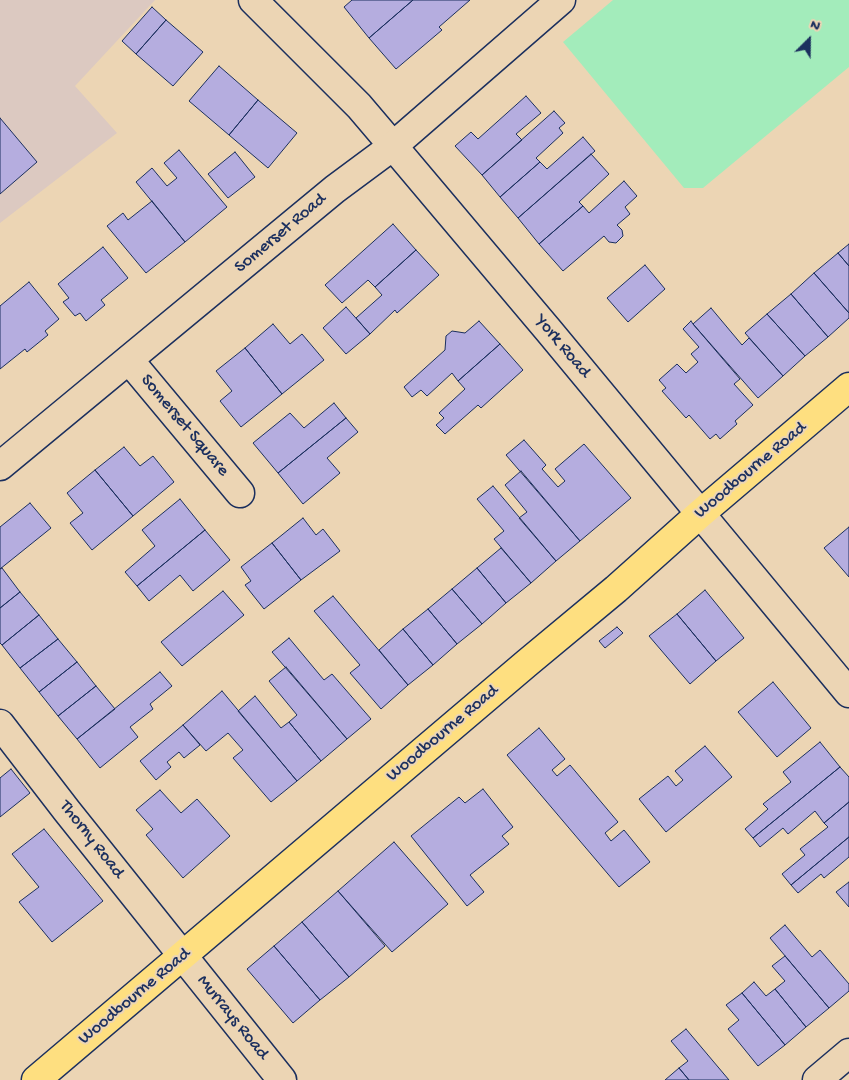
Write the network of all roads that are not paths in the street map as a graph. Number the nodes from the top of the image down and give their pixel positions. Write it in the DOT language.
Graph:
graph roads {
  1 [pos="561,0"];
  2 [pos="258,5"];
  3 [pos="393,146"];
  4 [pos="129,360"];
  5 [pos="849,387"];
  6 [pos="0,466"];
  7 [pos="240,493"];
  8 [pos="701,513"];
  9 [pos="849,693"];
  10 [pos="0,724"];
  11 [pos="183,956"];
  12 [pos="849,1053"];
  13 [pos="36,1080"];
  14 [pos="282,1080"];
  15 [pos="817,1080"];
  1 -- 3 [label="main road, Somerset Road"];
  2 -- 3 [label="main road, York Road"];
  3 -- 4 [label="main road, Somerset Road"];
  3 -- 8 [label="main road, York Road"];
  4 -- 6 [label="main road, Somerset Road"];
  4 -- 7 [label="main road, Somerset Square"];
  5 -- 8 [label="main road, Woodbourne Road"];
  8 -- 9 [label="main road, York Road"];
  8 -- 11 [label="main road, Woodbourne Road"];
  10 -- 11 [label="main road, Thorny Road"];
  11 -- 13 [label="main road, Woodbourne Road"];
  11 -- 14 [label="main road, Murrays Road"];
  12 -- 15 [label="main road"];
}
